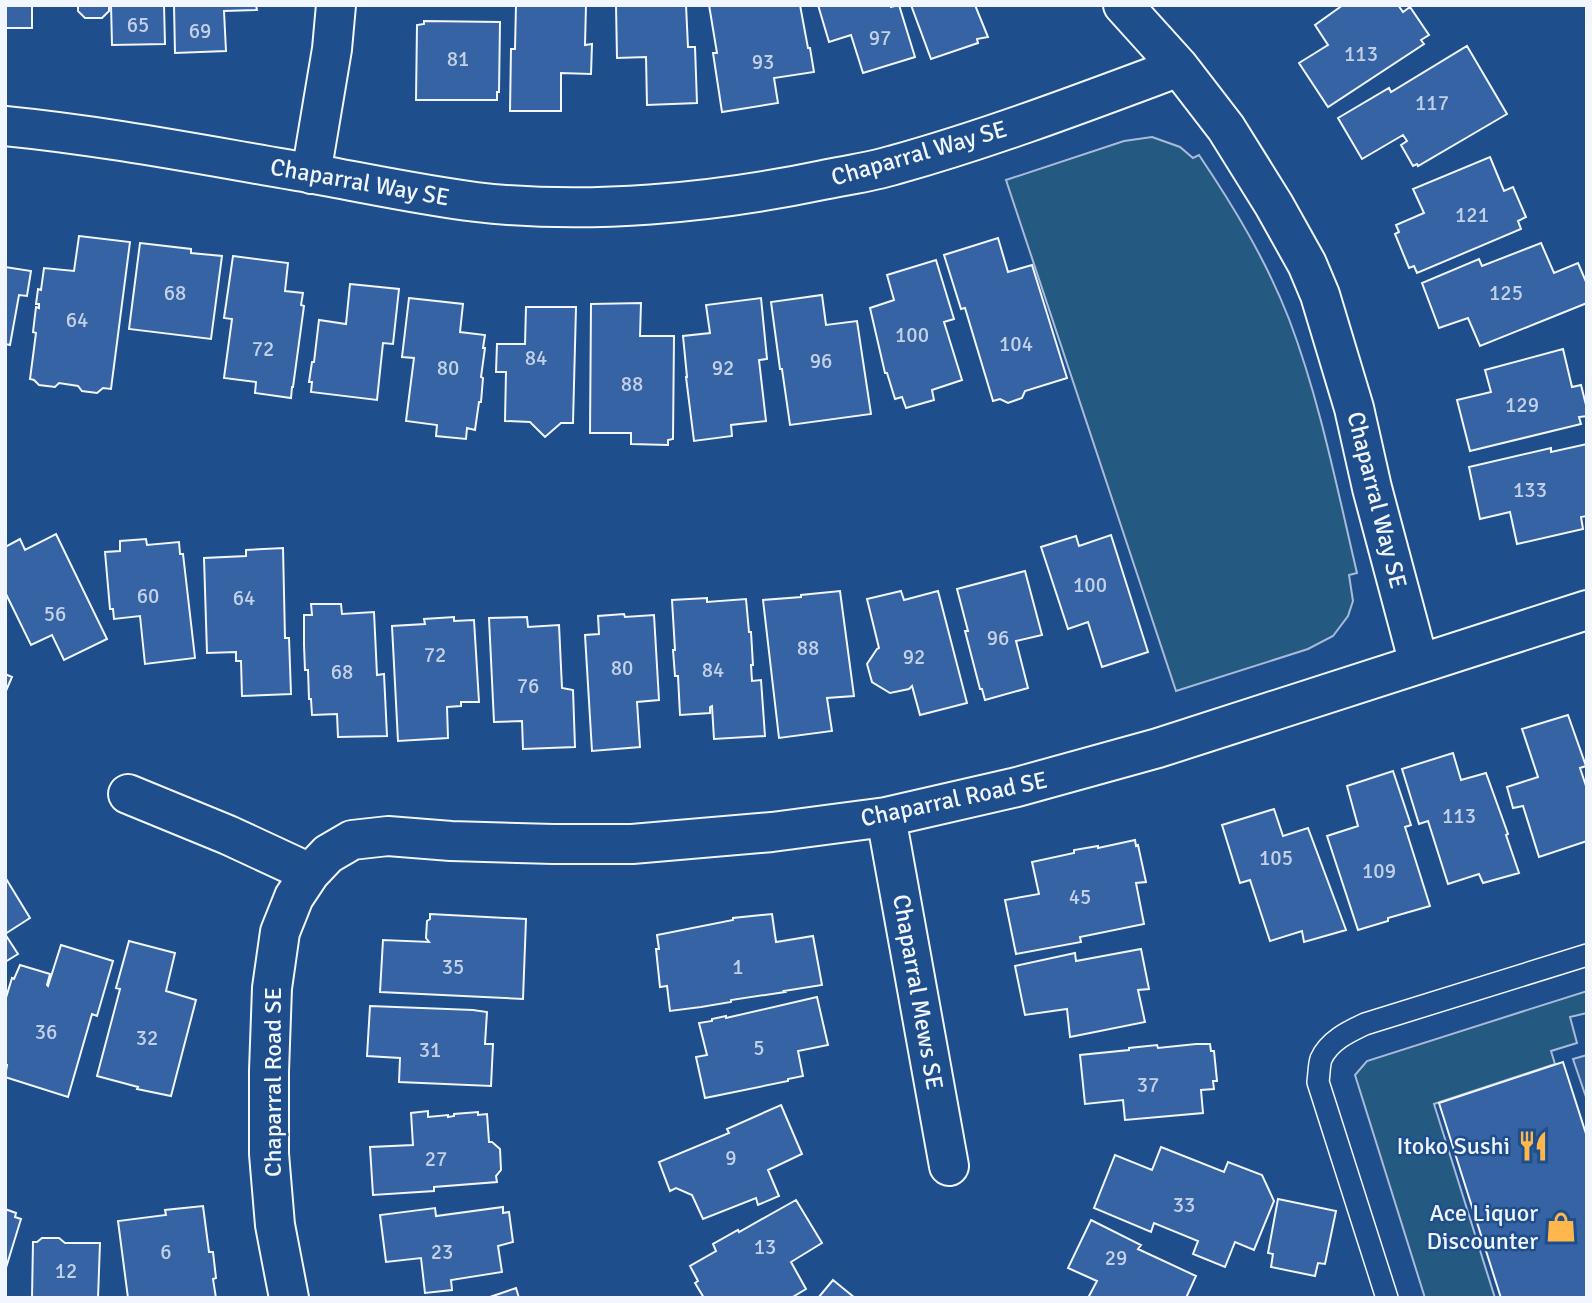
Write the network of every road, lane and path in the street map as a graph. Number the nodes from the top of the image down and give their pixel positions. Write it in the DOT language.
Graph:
graph roads {
  1 [pos="336,5"];
  2 [pos="1124,5"];
  3 [pos="1179,67"];
  4 [pos="5,126"];
  5 [pos="311,174"];
  6 [pos="1587,610"];
  7 [pos="1419,664"];
  8 [pos="128,794"];
  9 [pos="886,817"];
  10 [pos="310,873"];
  11 [pos="1587,955"];
  12 [pos="949,1166"];
  13 [pos="289,1298"];
  14 [pos="1387,1298"];
  1 -- 5 [label="street"];
  2 -- 3 [label="street"];
  3 -- 5 [label="street, Chaparral Way SE"];
  3 -- 7 [label="street, Chaparral Way SE"];
  4 -- 5 [label="street, Chaparral Way SE"];
  6 -- 7 [label="street, Chaparral Road SE"];
  7 -- 9 [label="street, Chaparral Road SE"];
  8 -- 10 [label="street"];
  9 -- 10 [label="street, Chaparral Road SE"];
  9 -- 12 [label="street, Chaparral Mews SE"];
  10 -- 13 [label="street, Chaparral Road SE"];
  11 -- 14 [label="lane"];
}
